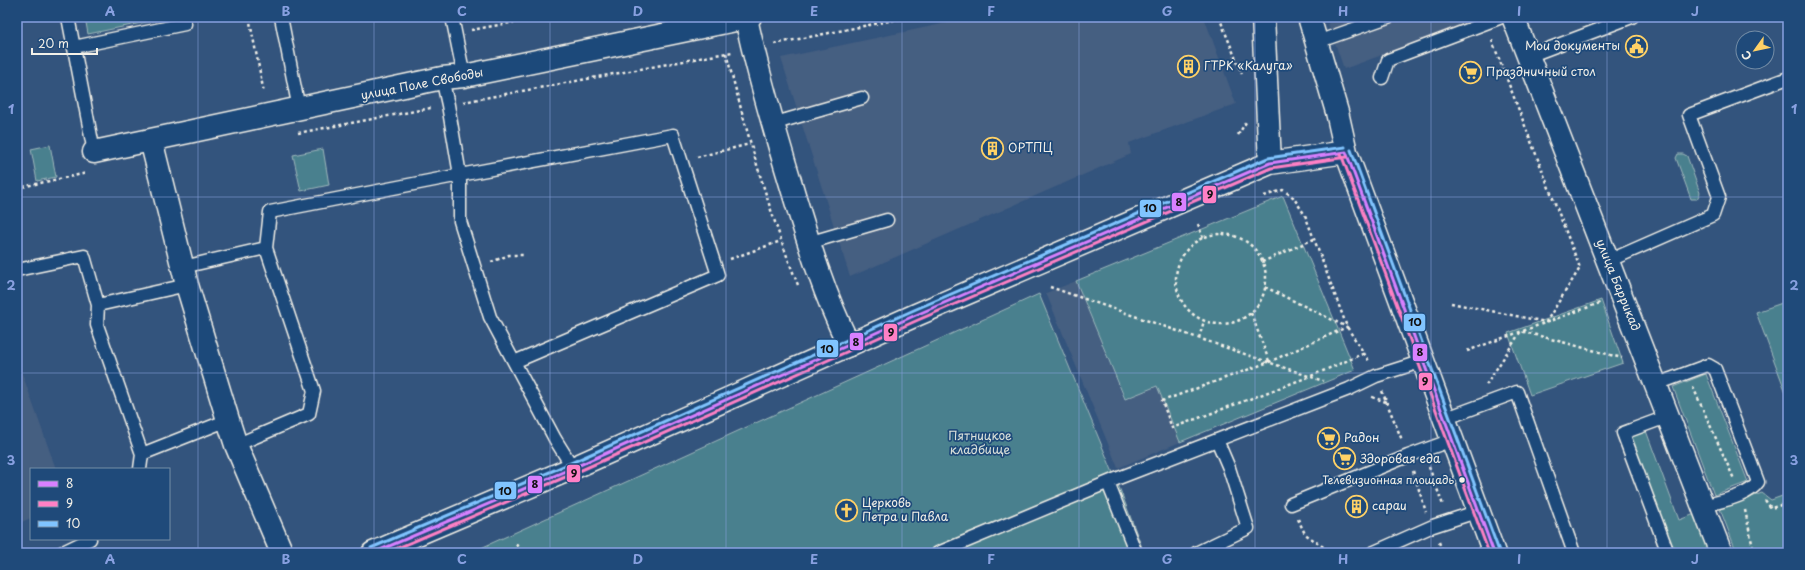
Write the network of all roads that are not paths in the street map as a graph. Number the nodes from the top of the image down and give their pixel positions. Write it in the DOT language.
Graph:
graph roads {
  1 [pos="68,17"];
  2 [pos="183,17"];
  3 [pos="281,17"];
  4 [pos="452,17"];
  5 [pos="748,17"];
  6 [pos="1263,17"];
  7 [pos="1309,17"];
  8 [pos="1388,17"];
  9 [pos="1502,17"];
  10 [pos="1513,17"];
  11 [pos="1632,17"];
  12 [pos="1317,42"];
  13 [pos="74,47"];
  14 [pos="1529,56"];
  15 [pos="464,76"];
  16 [pos="442,78"];
  17 [pos="1382,78"];
  18 [pos="1788,78"];
  19 [pos="862,98"];
  20 [pos="300,108"];
  21 [pos="772,124"];
  22 [pos="151,140"];
  23 [pos="94,152"];
  24 [pos="1346,152"];
  25 [pos="1270,163"];
  26 [pos="460,175"];
  27 [pos="887,220"];
  28 [pos="808,243"];
  29 [pos="266,248"];
  30 [pos="1608,261"];
  31 [pos="17,270"];
  32 [pos="185,276"];
  33 [pos="98,305"];
  34 [pos="849,345"];
  35 [pos="1423,361"];
  36 [pos="514,362"];
  37 [pos="1656,384"];
  38 [pos="1669,416"];
  39 [pos="1444,419"];
  40 [pos="228,420"];
  41 [pos="1217,440"];
  42 [pos="1452,440"];
  43 [pos="236,445"];
  44 [pos="142,454"];
  45 [pos="140,468"];
  46 [pos="573,468"];
  47 [pos="1108,482"];
  48 [pos="1291,504"];
  49 [pos="1704,506"];
  50 [pos="1479,511"];
  51 [pos="88,540"];
  52 [pos="61,553"];
  53 [pos="282,553"];
  54 [pos="373,553"];
  55 [pos="938,553"];
  56 [pos="1136,553"];
  57 [pos="1196,553"];
  58 [pos="1372,553"];
  59 [pos="1494,553"];
  60 [pos="1574,553"];
  61 [pos="1668,553"];
  62 [pos="1721,553"];
  1 -- 13 [label="lane"];
  2 -- 13 [label="lane"];
  3 -- 20 [label="lane"];
  4 -- 15 [label="lane"];
  5 -- 15 [label="street, улица Поле Свободы"];
  5 -- 21 [label="street"];
  6 -- 25 [label="street"];
  7 -- 12 [label="street"];
  8 -- 12 [label="lane"];
  9 -- 17 [label="lane"];
  10 -- 14 [label="street, улица Баррикад"];
  11 -- 14 [label="lane"];
  12 -- 24 [label="street"];
  13 -- 23 [label="lane"];
  14 -- 30 [label="street, улица Баррикад"];
  15 -- 16 [label="street, улица Поле Свободы"];
  16 -- 20 [label="street, улица Поле Свободы"];
  16 -- 26 [label="lane"];
  18 -- 30 [label="lane"];
  19 -- 21 [label="lane"];
  20 -- 22 [label="street, улица Поле Свободы"];
  21 -- 28 [label="street"];
  22 -- 23 [label="street, улица Поле Свободы"];
  22 -- 32 [label="street"];
  24 -- 25 [label="street"];
  24 -- 35 [label="street"];
  25 -- 34 [label="street"];
  26 -- 29 [label="lane"];
  26 -- 36 [label="lane"];
  26 -- 36 [label="lane"];
  27 -- 28 [label="lane"];
  28 -- 34 [label="street"];
  29 -- 32 [label="lane"];
  29 -- 43 [label="lane"];
  30 -- 37 [label="street, улица Баррикад"];
  31 -- 33 [label="lane"];
  32 -- 33 [label="lane"];
  32 -- 40 [label="street"];
  33 -- 44 [label="lane"];
  34 -- 46 [label="street"];
  35 -- 39 [label="street"];
  35 -- 41 [label="lane"];
  36 -- 46 [label="lane"];
  37 -- 38 [label="street, улица Баррикад"];
  37 -- 49 [label="lane"];
  38 -- 49 [label="street, улица Баррикад"];
  38 -- 61 [label="lane"];
  39 -- 42 [label="street"];
  39 -- 60 [label="lane"];
  40 -- 43 [label="street"];
  40 -- 44 [label="lane"];
  41 -- 47 [label="lane"];
  41 -- 57 [label="lane"];
  42 -- 48 [label="lane"];
  42 -- 50 [label="street"];
  43 -- 53 [label="street"];
  44 -- 45 [label="lane"];
  46 -- 54 [label="street"];
  47 -- 55 [label="lane"];
  47 -- 56 [label="lane"];
  49 -- 62 [label="street, улица Баррикад"];
  50 -- 58 [label="lane"];
  50 -- 59 [label="street"];
  51 -- 52 [label="lane"];
}
